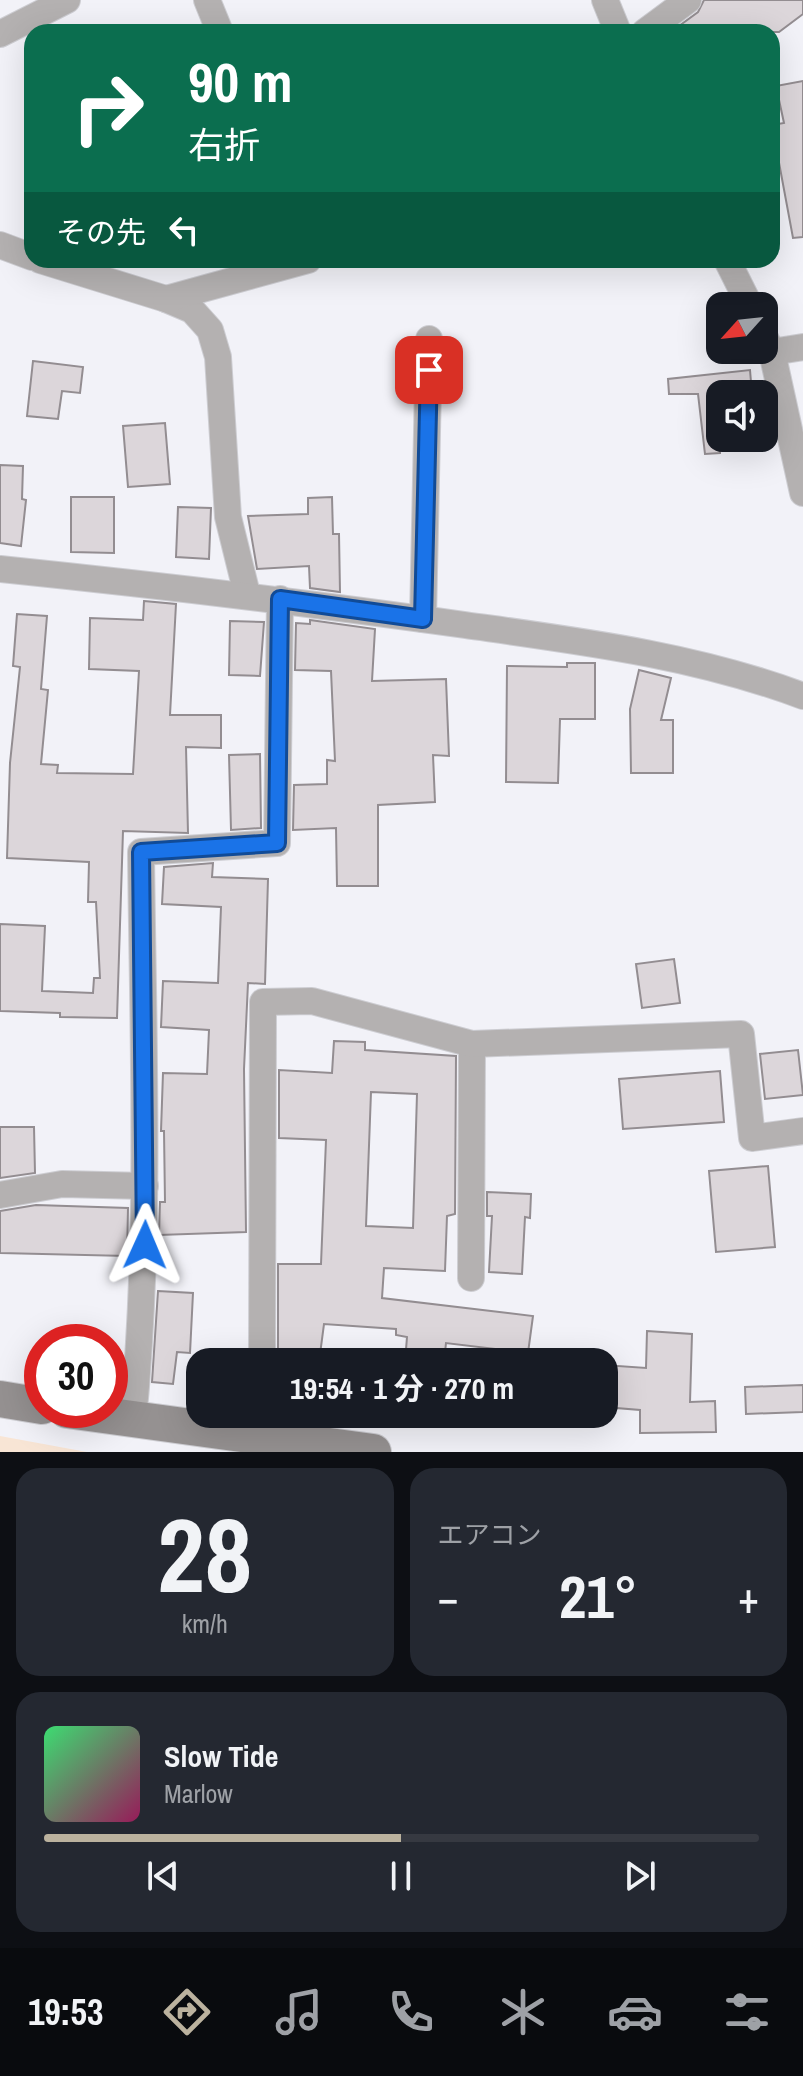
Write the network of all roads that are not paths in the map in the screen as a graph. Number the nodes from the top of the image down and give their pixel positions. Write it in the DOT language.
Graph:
graph roads {
  1 [pos="67,0"];
  2 [pos="207,0"];
  3 [pos="605,0"];
  4 [pos="688,0"];
  5 [pos="217,24"];
  6 [pos="615,24"];
  7 [pos="656,24"];
  8 [pos="0,34"];
  9 [pos="0,245"];
  10 [pos="24,254"];
  11 [pos="66,268"];
  12 [pos="279,268"];
  13 [pos="731,268"];
  14 [pos="743,292"];
  15 [pos="166,299"];
  16 [pos="429,339"];
  17 [pos="778,345"];
  18 [pos="803,347"];
  19 [pos="773,364"];
  20 [pos="799,459"];
  21 [pos="803,493"];
  22 [pos="0,569"];
  23 [pos="247,594"];
  24 [pos="280,599"];
  25 [pos="423,619"];
  26 [pos="803,696"];
  27 [pos="472,1044"];
  28 [pos="803,1131"];
  29 [pos="145,1186"];
  30 [pos="0,1195"];
  31 [pos="471,1278"];
  32 [pos="262,1348"];
  33 [pos="0,1399"];
  34 [pos="24,1403"];
  35 [pos="128,1420"];
  36 [pos="133,1421"];
  37 [pos="249,1428"];
  38 [pos="266,1428"];
  39 [pos="195,1441"];
  40 [pos="373,1452"];
  1 -- 8 [label="street"];
  2 -- 5 [label="street"];
  3 -- 6 [label="street"];
  4 -- 7 [label="street"];
  9 -- 10 [label="street"];
  11 -- 15 [label="street"];
  12 -- 15 [label="street"];
  13 -- 14 [label="street"];
  15 -- 23 [label="street"];
  16 -- 25 [label="street"];
  17 -- 18 [label="street"];
  19 -- 20 [label="street"];
  20 -- 21 [label="street"];
  22 -- 23 [label="street"];
  23 -- 24 [label="street"];
  24 -- 25 [label="street"];
  24 -- 29 [label="street"];
  25 -- 26 [label="street"];
  27 -- 28 [label="street"];
  27 -- 31 [label="street"];
  27 -- 32 [label="street"];
  29 -- 30 [label="street"];
  29 -- 36 [label="street"];
  33 -- 34 [label="main road"];
  35 -- 36 [label="main road"];
  36 -- 39 [label="main road"];
  37 -- 39 [label="main road"];
  38 -- 40 [label="main road"];
}
